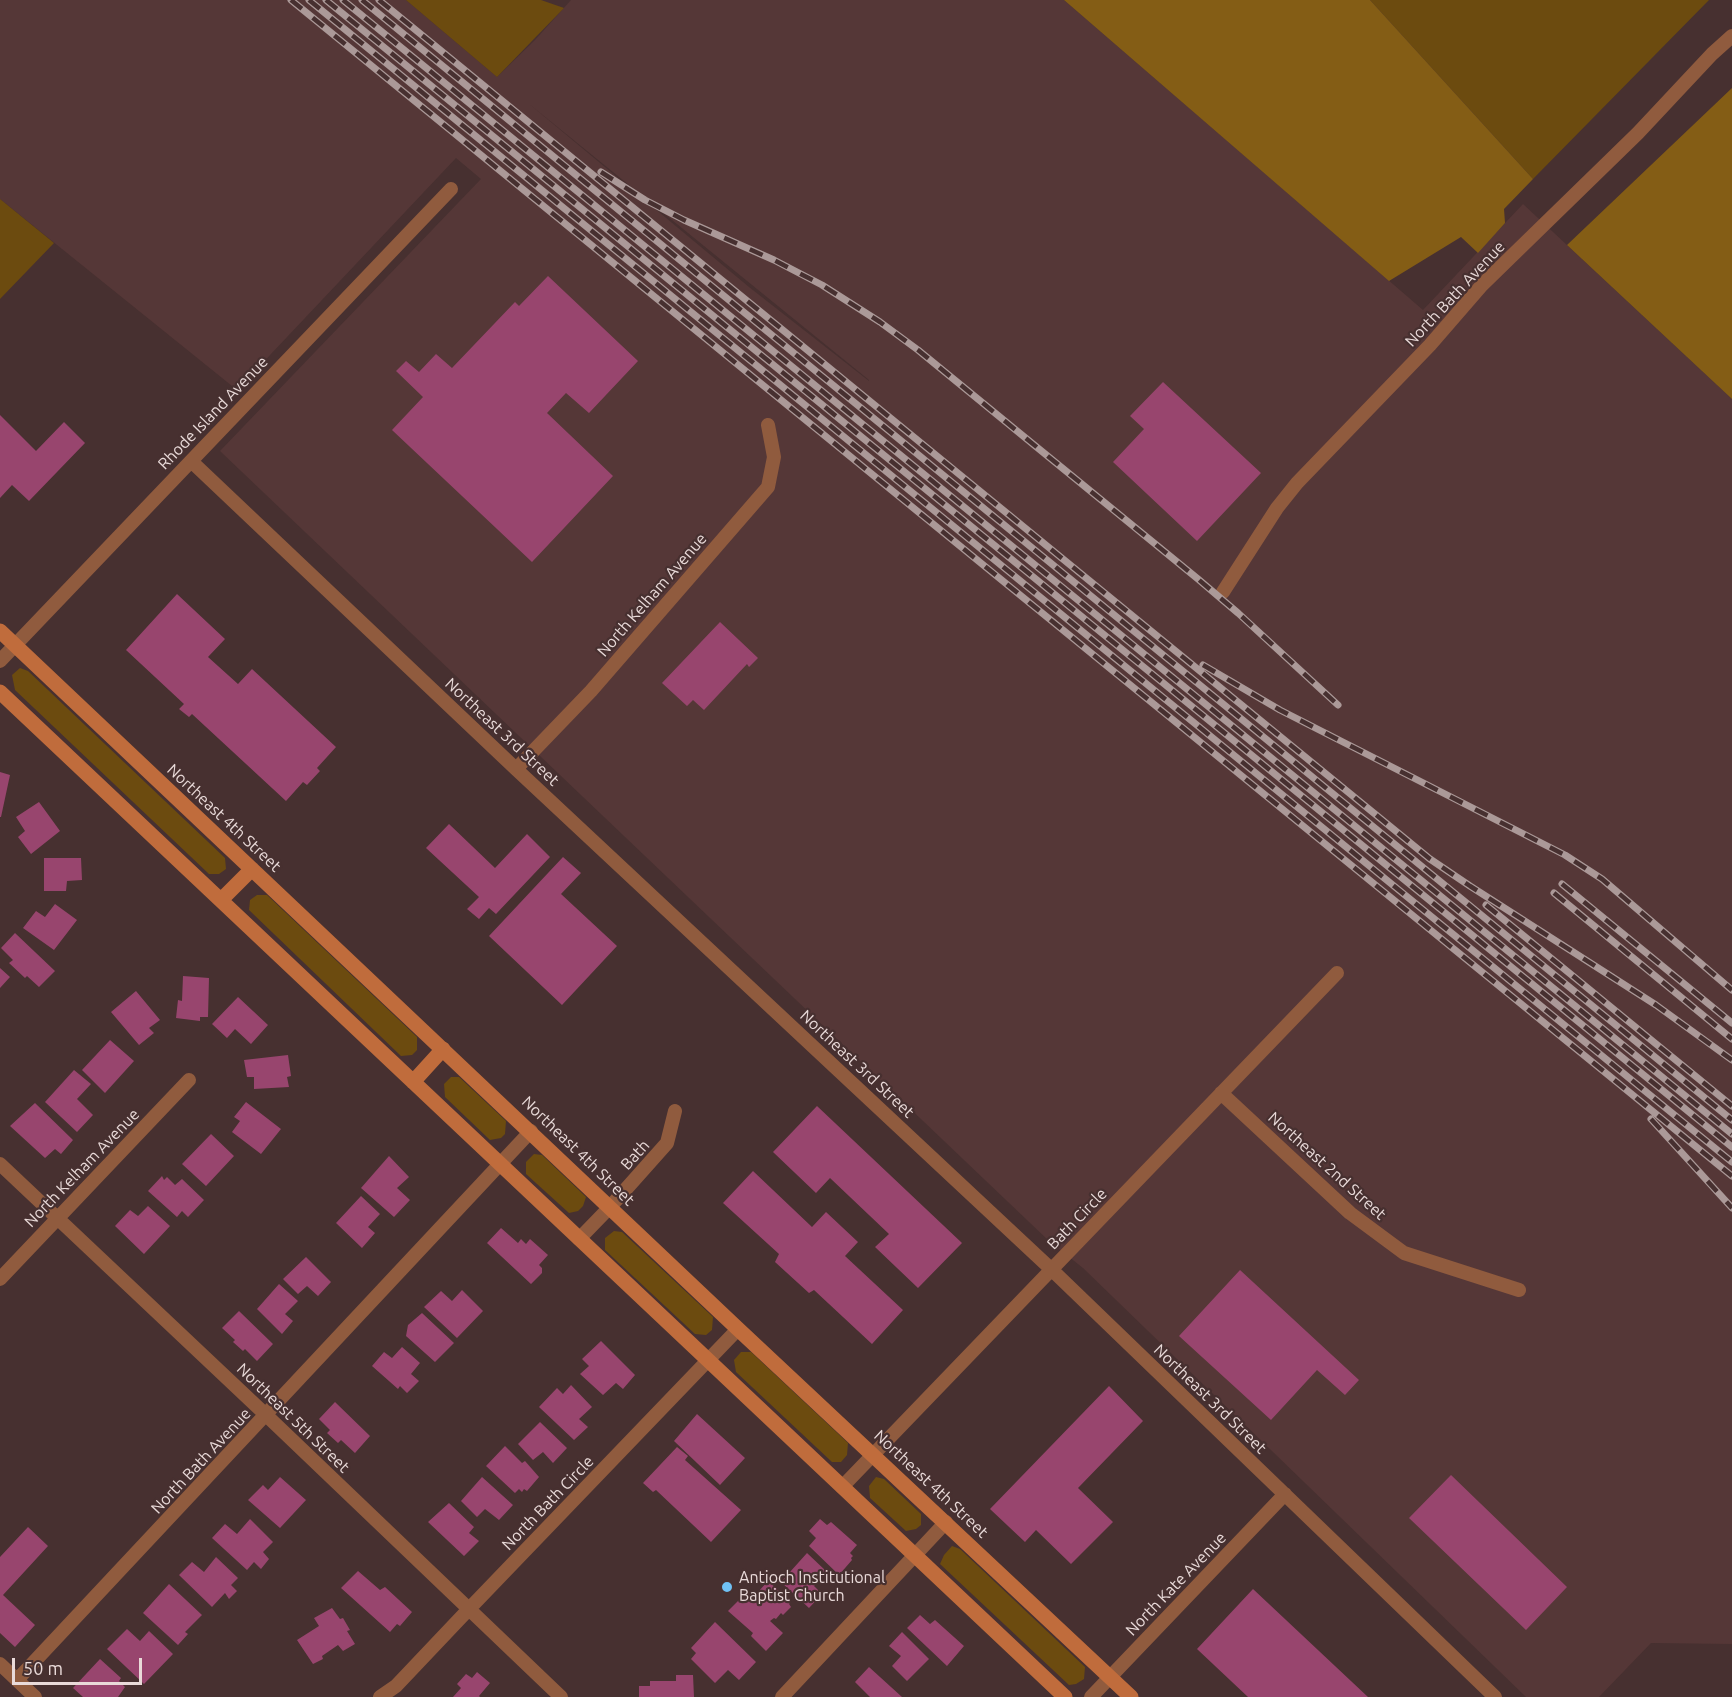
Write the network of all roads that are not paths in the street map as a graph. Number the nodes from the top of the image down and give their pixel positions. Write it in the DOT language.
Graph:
graph roads {
  1 [pos="1732,36"];
  2 [pos="451,189"];
  3 [pos="768,424"];
  4 [pos="191,460"];
  5 [pos="1223,592"];
  6 [pos="0,631"];
  7 [pos="15,645"];
  8 [pos="0,661"];
  9 [pos="0,692"];
  10 [pos="516,768"];
  11 [pos="252,869"];
  12 [pos="221,900"];
  13 [pos="1337,973"];
  14 [pos="443,1049"];
  15 [pos="189,1080"];
  16 [pos="413,1082"];
  17 [pos="1221,1093"];
  18 [pos="675,1111"];
  19 [pos="531,1131"];
  20 [pos="0,1164"];
  21 [pos="500,1164"];
  22 [pos="610,1207"];
  23 [pos="57,1218"];
  24 [pos="579,1239"];
  25 [pos="1052,1269"];
  26 [pos="0,1279"];
  27 [pos="1519,1290"];
  28 [pos="738,1329"];
  29 [pos="708,1361"];
  30 [pos="266,1415"];
  31 [pos="873,1455"];
  32 [pos="842,1487"];
  33 [pos="1284,1494"];
  34 [pos="946,1522"];
  35 [pos="915,1556"];
  36 [pos="468,1610"];
  37 [pos="0,1664"];
  38 [pos="1110,1677"];
  39 [pos="17,1680"];
  40 [pos="34,1697"];
  41 [pos="380,1697"];
  42 [pos="561,1697"];
  43 [pos="782,1697"];
  44 [pos="1065,1697"];
  45 [pos="1091,1697"];
  46 [pos="1131,1697"];
  47 [pos="1496,1697"];
  1 -- 5 [label="street, North Bath Avenue"];
  2 -- 4 [label="street, Rhode Island Avenue"];
  3 -- 10 [label="street, North Kelham Avenue"];
  4 -- 7 [label="street, Rhode Island Avenue"];
  4 -- 10 [label="street, Northeast 3rd Street"];
  6 -- 7 [label="main road, Northeast 4th Street"];
  7 -- 8 [label="street, Rhode Island Avenue"];
  7 -- 11 [label="main road, Northeast 4th Street"];
  9 -- 12 [label="main road"];
  10 -- 25 [label="street, Northeast 3rd Street"];
  11 -- 12 [label="main road"];
  11 -- 14 [label="main road, Northeast 4th Street"];
  12 -- 16 [label="main road"];
  13 -- 17 [label="street, Bath Circle"];
  14 -- 16 [label="main road"];
  14 -- 19 [label="main road, Northeast 4th Street"];
  15 -- 23 [label="street, North Kelham Avenue"];
  16 -- 21 [label="main road"];
  17 -- 25 [label="street, Bath Circle"];
  17 -- 27 [label="street, Northeast 2nd Street"];
  18 -- 22 [label="street, Bath"];
  19 -- 21 [label="street, North Bath Avenue"];
  19 -- 22 [label="main road, Northeast 4th Street"];
  20 -- 23 [label="street, Northeast 5th Street"];
  21 -- 24 [label="main road"];
  21 -- 30 [label="street, North Bath Avenue"];
  22 -- 24 [label="street, Bath"];
  22 -- 28 [label="main road, Northeast 4th Street"];
  23 -- 26 [label="street, North Kelham Avenue"];
  23 -- 30 [label="street, Northeast 5th Street"];
  24 -- 29 [label="main road"];
  25 -- 31 [label="street, Bath Circle"];
  25 -- 33 [label="street, Northeast 3rd Street"];
  28 -- 29 [label="street, North Bath Circle"];
  28 -- 31 [label="main road, Northeast 4th Street"];
  29 -- 32 [label="main road"];
  29 -- 36 [label="street, North Bath Circle"];
  30 -- 36 [label="street, Northeast 5th Street"];
  30 -- 39 [label="street, North Bath Avenue"];
  31 -- 32 [label="street, Bath Circle"];
  31 -- 34 [label="main road, Northeast 4th Street"];
  32 -- 35 [label="main road"];
  33 -- 38 [label="street, North Kate Avenue"];
  33 -- 47 [label="street, Northeast 3rd Street"];
  34 -- 35 [label="street"];
  34 -- 38 [label="main road, Northeast 4th Street"];
  35 -- 43 [label="street"];
  35 -- 44 [label="main road"];
  36 -- 41 [label="street, North Bath Circle"];
  36 -- 42 [label="street, Northeast 5th Street"];
  37 -- 39 [label="street"];
  38 -- 45 [label="street, North Kate Avenue"];
  38 -- 46 [label="main road, Northeast 4th Street"];
  39 -- 40 [label="street"];
}
